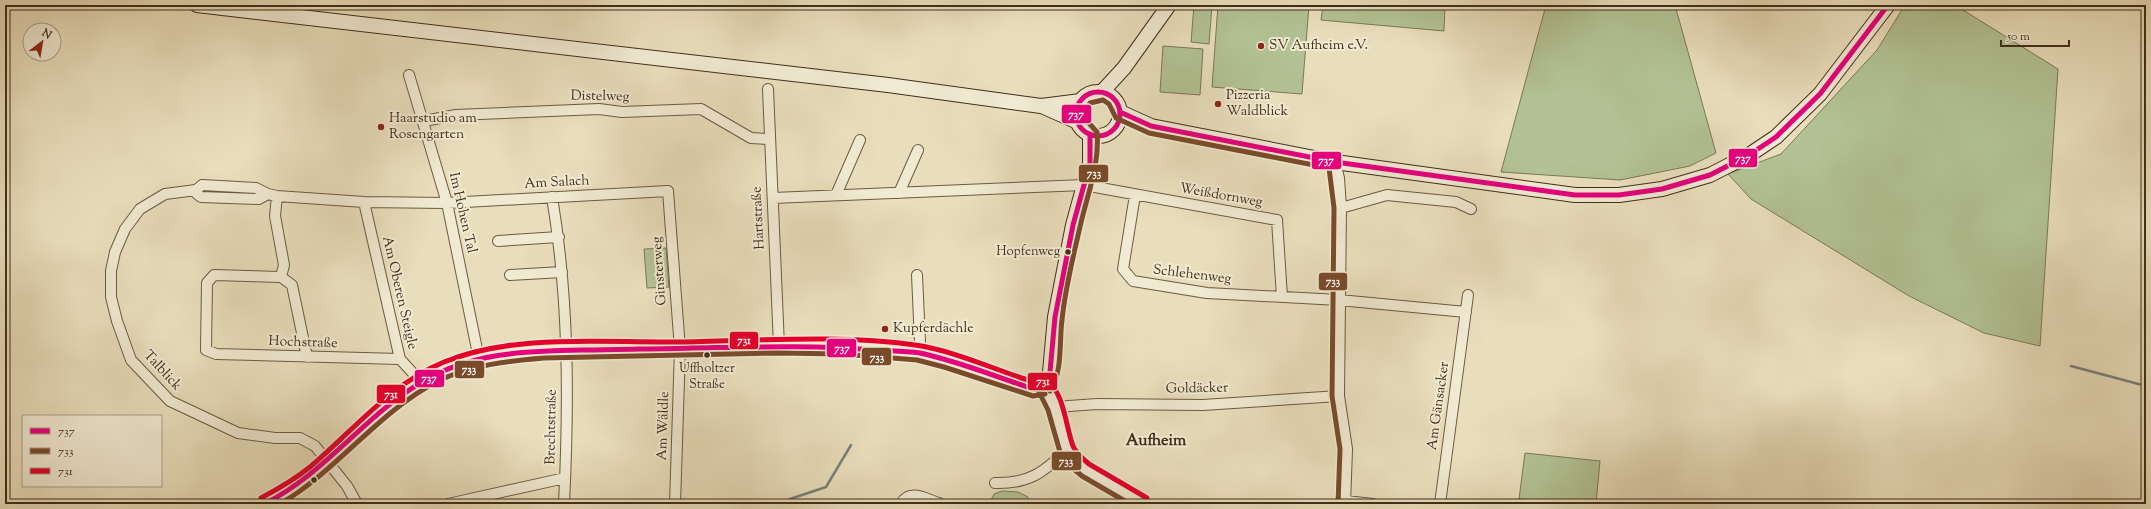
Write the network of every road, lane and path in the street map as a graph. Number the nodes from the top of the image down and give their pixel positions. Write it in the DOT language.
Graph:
graph roads {
  1 [pos="197,5"];
  2 [pos="1169,5"];
  3 [pos="1888,5"];
  4 [pos="1124,68"];
  5 [pos="409,75"];
  6 [pos="768,89"];
  7 [pos="1101,93"];
  8 [pos="1114,99"];
  9 [pos="1081,101"];
  10 [pos="1041,106"];
  11 [pos="1120,112"];
  12 [pos="424,121"];
  13 [pos="1078,122"];
  14 [pos="1151,126"];
  15 [pos="1110,131"];
  16 [pos="1090,134"];
  17 [pos="768,139"];
  18 [pos="860,140"];
  19 [pos="918,150"];
  20 [pos="1335,162"];
  21 [pos="1090,163"];
  22 [pos="1084,185"];
  23 [pos="668,191"];
  24 [pos="900,193"];
  25 [pos="273,195"];
  26 [pos="1135,195"];
  27 [pos="836,196"];
  28 [pos="552,197"];
  29 [pos="773,198"];
  30 [pos="364,202"];
  31 [pos="447,203"];
  32 [pos="1341,208"];
  33 [pos="1471,209"];
  34 [pos="559,236"];
  35 [pos="498,241"];
  36 [pos="562,272"];
  37 [pos="510,274"];
  38 [pos="917,275"];
  39 [pos="281,277"];
  40 [pos="1468,295"];
  41 [pos="1282,297"];
  42 [pos="1339,300"];
  43 [pos="1466,312"];
  44 [pos="779,346"];
  45 [pos="680,349"];
  46 [pos="567,351"];
  47 [pos="918,353"];
  48 [pos="307,357"];
  49 [pos="400,359"];
  50 [pos="480,359"];
  51 [pos="421,382"];
  52 [pos="1044,387"];
  53 [pos="1338,396"];
  54 [pos="1055,407"];
  55 [pos="1067,450"];
  56 [pos="327,461"];
  57 [pos="565,478"];
  58 [pos="995,483"];
  59 [pos="938,503"];
  60 [pos="1345,503"];
  61 [pos="264,504"];
  62 [pos="357,504"];
  63 [pos="448,504"];
  64 [pos="564,504"];
  65 [pos="675,504"];
  66 [pos="901,504"];
  67 [pos="1144,504"];
  68 [pos="1373,504"];
  69 [pos="1440,504"];
  1 -- 10 [label="main road"];
  2 -- 4 [label="main road"];
  3 -- 20 [label="main road"];
  4 -- 7 [label="main road"];
  4 -- 8 [label="main road"];
  5 -- 12 [label="street, Im Hohen Tal"];
  6 -- 17 [label="street, Hartstraße"];
  7 -- 8 [label="main road"];
  7 -- 9 [label="main road"];
  8 -- 11 [label="main road"];
  9 -- 10 [label="main road"];
  9 -- 13 [label="main road"];
  10 -- 13 [label="main road"];
  11 -- 14 [label="main road"];
  11 -- 15 [label="main road"];
  12 -- 17 [label="street, Distelweg"];
  12 -- 31 [label="street, Im Hohen Tal"];
  13 -- 16 [label="main road"];
  14 -- 15 [label="main road"];
  14 -- 20 [label="main road"];
  15 -- 16 [label="main road"];
  15 -- 21 [label="main road"];
  16 -- 21 [label="main road"];
  17 -- 29 [label="street, Hartstraße"];
  18 -- 27 [label="street"];
  19 -- 24 [label="street"];
  20 -- 32 [label="street"];
  21 -- 22 [label="main road"];
  22 -- 24 [label="street"];
  22 -- 26 [label="street, Weißdornweg"];
  22 -- 52 [label="main road"];
  23 -- 28 [label="street, Am Salach"];
  23 -- 45 [label="street, Ginsterweg"];
  24 -- 27 [label="street"];
  25 -- 30 [label="street, Talblick"];
  25 -- 39 [label="street"];
  25 -- 56 [label="street, Talblick"];
  26 -- 41 [label="street, Weißdornweg"];
  26 -- 41 [label="street, Schlehenweg"];
  27 -- 29 [label="street"];
  28 -- 31 [label="street, Am Salach"];
  28 -- 34 [label="street, Brechtstraße"];
  29 -- 44 [label="street, Hartstraße"];
  30 -- 31 [label="street, Talblick"];
  30 -- 49 [label="street, Am Oberen Steigle"];
  31 -- 50 [label="street, Im Hohen Tal"];
  32 -- 33 [label="street"];
  32 -- 42 [label="street"];
  34 -- 35 [label="street"];
  34 -- 36 [label="street, Brechtstraße"];
  36 -- 37 [label="street"];
  36 -- 46 [label="street, Brechtstraße"];
  38 -- 47 [label="street"];
  39 -- 48 [label="street"];
  39 -- 48 [label="street, Hochstraße"];
  40 -- 43 [label="street, Am Gänsacker"];
  41 -- 42 [label="street, Schlehenweg"];
  42 -- 43 [label="street"];
  42 -- 53 [label="street"];
  43 -- 69 [label="street, Am Gänsacker"];
  44 -- 45 [label="main road"];
  44 -- 47 [label="main road"];
  45 -- 46 [label="main road"];
  45 -- 65 [label="street, Am Wäldle"];
  46 -- 50 [label="main road"];
  46 -- 57 [label="street, Brechtstraße"];
  47 -- 52 [label="main road"];
  48 -- 49 [label="street, Hochstraße"];
  49 -- 51 [label="street, Am Oberen Steigle"];
  50 -- 51 [label="main road"];
  51 -- 56 [label="main road"];
  52 -- 54 [label="street"];
  53 -- 54 [label="street, Goldäcker"];
  53 -- 60 [label="street"];
  54 -- 55 [label="street"];
  55 -- 58 [label="street"];
  55 -- 67 [label="street"];
  56 -- 61 [label="main road"];
  56 -- 62 [label="street, Talblick"];
  57 -- 63 [label="street"];
  57 -- 64 [label="street, Brechtstraße"];
  59 -- 66 [label="street"];
  60 -- 68 [label="street"];
}
